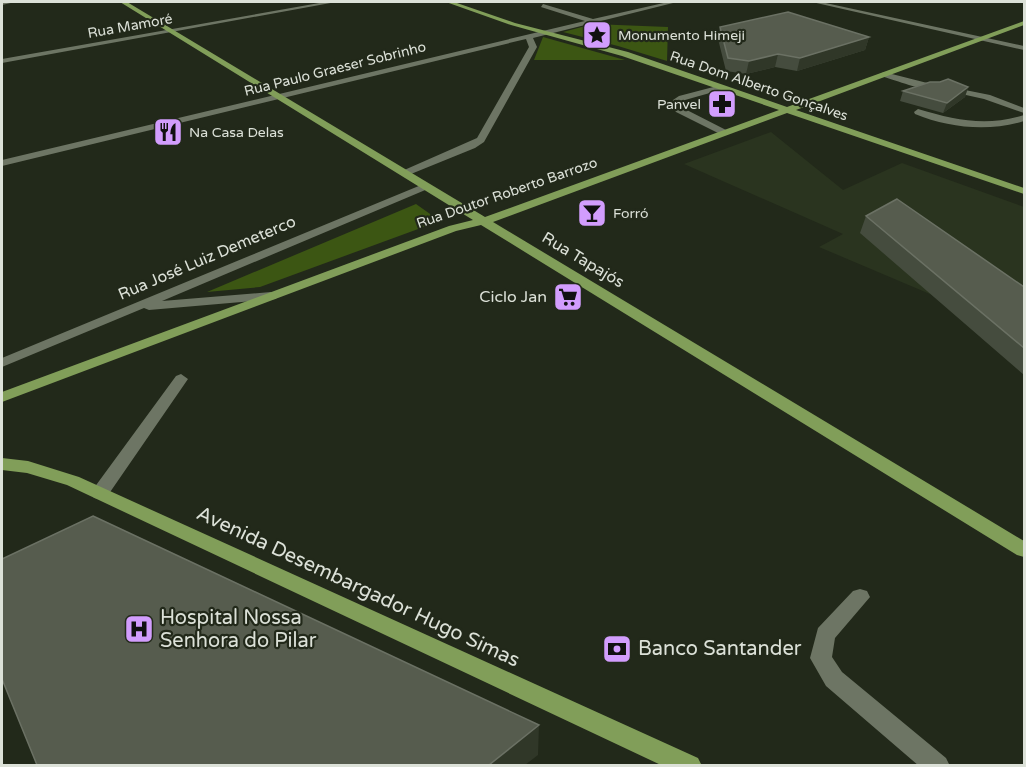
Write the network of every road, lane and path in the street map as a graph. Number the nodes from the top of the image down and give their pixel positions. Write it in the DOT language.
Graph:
graph roads {
  1 [pos="12,2"];
  2 [pos="123,2"];
  3 [pos="333,2"];
  4 [pos="449,2"];
  5 [pos="674,2"];
  6 [pos="815,2"];
  7 [pos="2,3"];
  8 [pos="543,6"];
  9 [pos="593,21"];
  10 [pos="1024,23"];
  11 [pos="171,31"];
  12 [pos="545,33"];
  13 [pos="528,37"];
  14 [pos="981,39"];
  15 [pos="1024,48"];
  16 [pos="2,61"];
  17 [pos="888,73"];
  18 [pos="721,87"];
  19 [pos="936,87"];
  20 [pos="960,91"];
  21 [pos="279,96"];
  22 [pos="788,110"];
  23 [pos="1024,111"];
  24 [pos="918,112"];
  25 [pos="1024,118"];
  26 [pos="725,133"];
  27 [pos="2,163"];
  28 [pos="406,173"];
  29 [pos="426,186"];
  30 [pos="1024,191"];
  31 [pos="484,221"];
  32 [pos="271,296"];
  33 [pos="134,308"];
  34 [pos="2,363"];
  35 [pos="181,379"];
  36 [pos="2,397"];
  37 [pos="2,464"];
  38 [pos="100,493"];
  39 [pos="1024,550"];
  40 [pos="860,597"];
  41 [pos="690,765"];
  42 [pos="938,765"];
  1 -- 7 [label="street"];
  2 -- 11 [label="main road, Rua Tapajós"];
  3 -- 11 [label="street, Rua Mamoré"];
  4 -- 12 [label="main road, Rua Dom Alberto Gonçalves"];
  5 -- 9 [label="street, Rua Paulo Graeser Sobrinho"];
  6 -- 14 [label="street"];
  8 -- 9 [label="street"];
  9 -- 12 [label="street, Rua Paulo Graeser Sobrinho"];
  10 -- 14 [label="main road, Rua Doutor Roberto Barrozo"];
  11 -- 16 [label="street, Rua Mamoré"];
  11 -- 21 [label="main road, Rua Tapajós"];
  12 -- 13 [label="street, Rua Paulo Graeser Sobrinho"];
  12 -- 18 [label="main road, Rua Dom Alberto Gonçalves"];
  13 -- 21 [label="street, Rua Paulo Graeser Sobrinho"];
  13 -- 28 [label="street"];
  14 -- 15 [label="street"];
  14 -- 17 [label="main road, Rua Doutor Roberto Barrozo"];
  17 -- 19 [label="street"];
  17 -- 22 [label="main road, Rua Doutor Roberto Barrozo"];
  18 -- 22 [label="main road, Rua Dom Alberto Gonçalves"];
  18 -- 26 [label="street"];
  20 -- 23 [label="street"];
  21 -- 27 [label="street, Rua Paulo Graeser Sobrinho"];
  21 -- 28 [label="main road, Rua Tapajós"];
  22 -- 26 [label="main road, Rua Doutor Roberto Barrozo"];
  22 -- 30 [label="main road, Rua Dom Alberto Gonçalves"];
  24 -- 25 [label="street"];
  26 -- 31 [label="main road, Rua Doutor Roberto Barrozo"];
  28 -- 29 [label="main road, Rua Tapajós"];
  29 -- 31 [label="main road, Rua Tapajós"];
  29 -- 33 [label="street, Rua José Luiz Demeterco"];
  31 -- 32 [label="main road, Rua Doutor Roberto Barrozo"];
  31 -- 39 [label="main road, Rua Tapajós"];
  32 -- 33 [label="street"];
  32 -- 36 [label="main road, Rua Doutor Roberto Barrozo"];
  33 -- 34 [label="street, Rua José Luiz Demeterco"];
  35 -- 38 [label="street"];
  37 -- 38 [label="main road, Avenida Desembargador Hugo Simas"];
  38 -- 41 [label="main road, Avenida Desembargador Hugo Simas"];
  40 -- 42 [label="street"];
}
